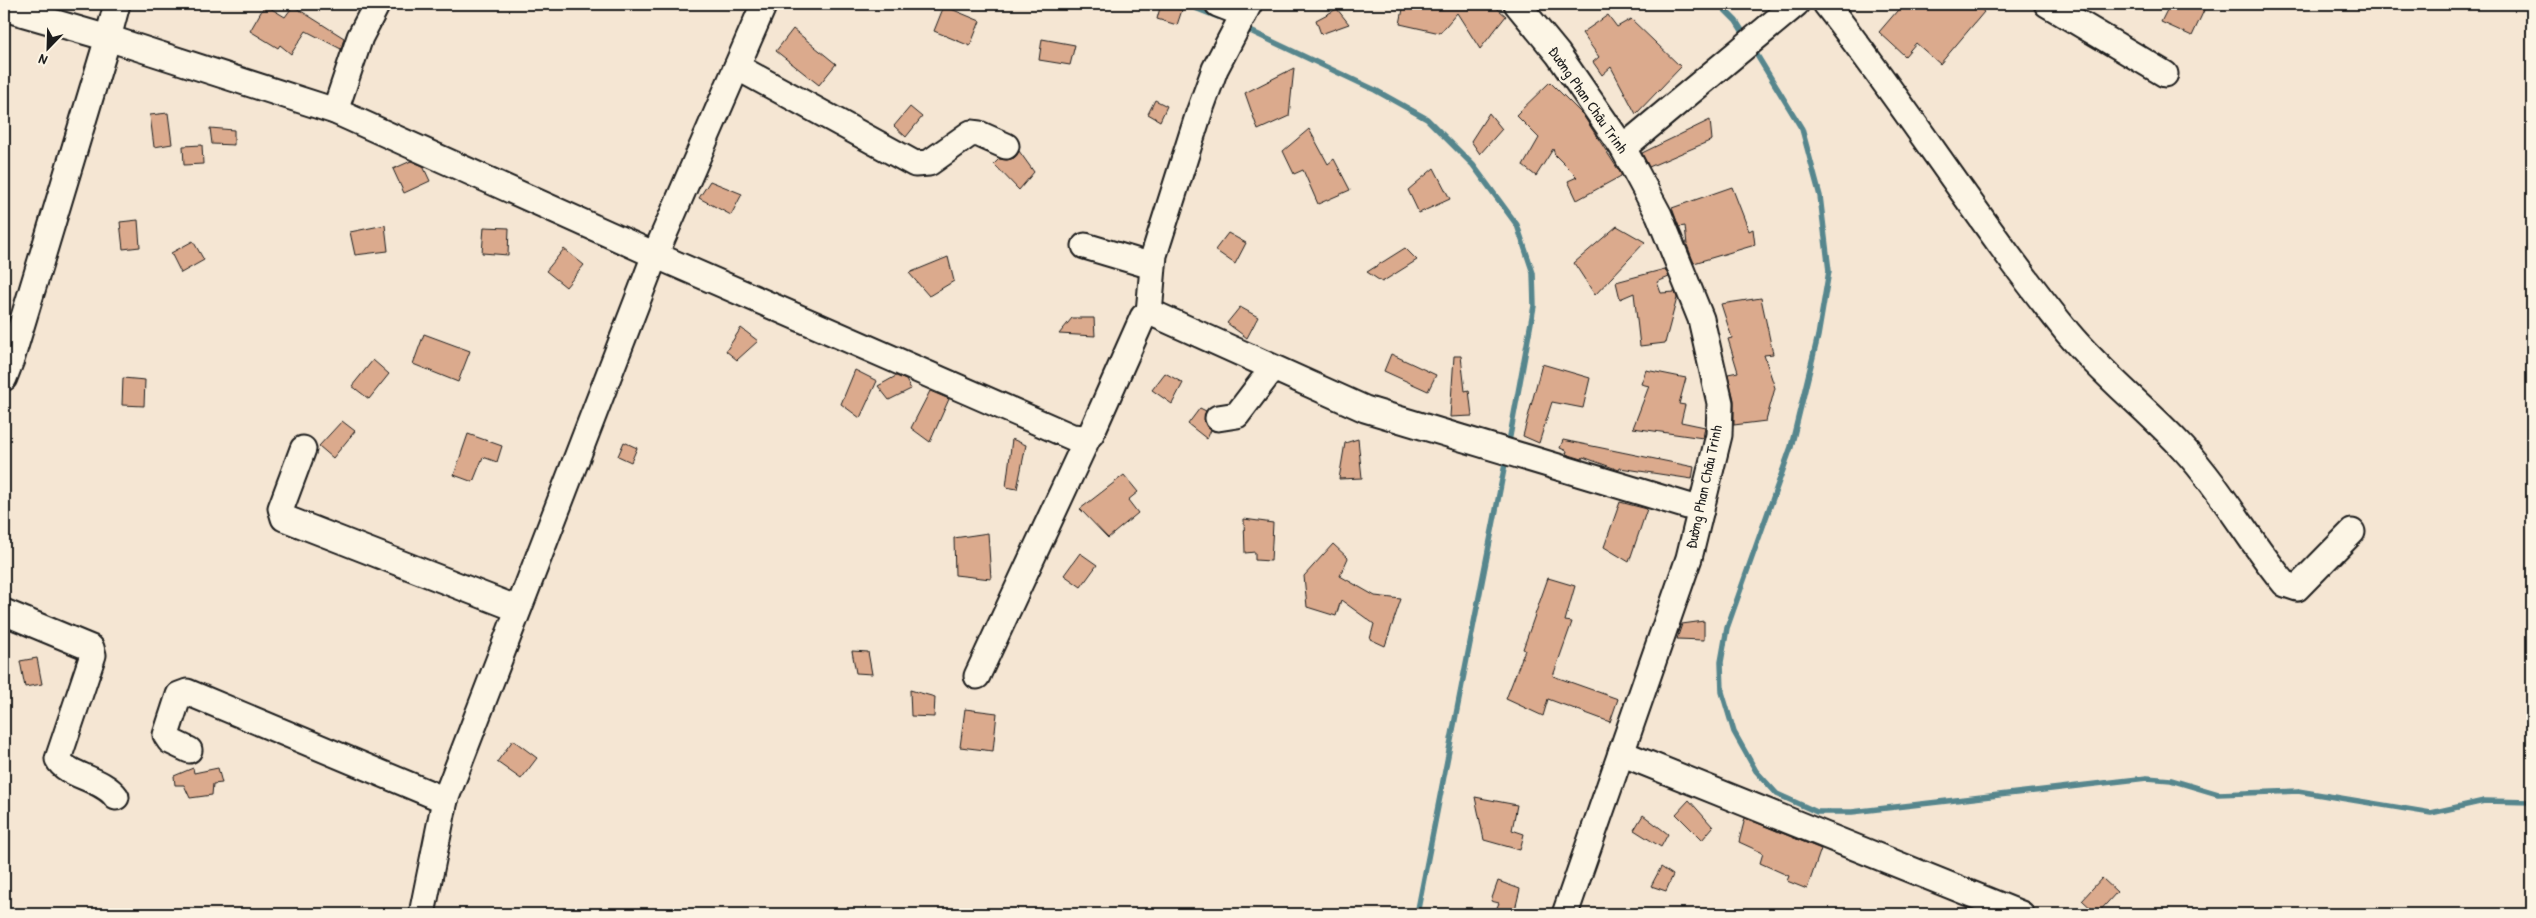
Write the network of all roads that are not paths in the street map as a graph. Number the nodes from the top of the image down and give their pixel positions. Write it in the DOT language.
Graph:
graph roads {
  1 [pos="117,4"];
  2 [pos="377,4"];
  3 [pos="764,4"];
  4 [pos="1218,4"];
  5 [pos="1516,4"];
  6 [pos="1796,4"];
  7 [pos="1826,4"];
  8 [pos="2047,4"];
  9 [pos="4,8"];
  10 [pos="1241,19"];
  11 [pos="108,38"];
  12 [pos="737,67"];
  13 [pos="2165,74"];
  14 [pos="335,111"];
  15 [pos="1006,146"];
  16 [pos="1623,148"];
  17 [pos="1085,246"];
  18 [pos="655,255"];
  19 [pos="1152,266"];
  20 [pos="1149,313"];
  21 [pos="1272,369"];
  22 [pos="4,378"];
  23 [pos="1218,418"];
  24 [pos="1088,437"];
  25 [pos="303,449"];
  26 [pos="1700,510"];
  27 [pos="2352,532"];
  28 [pos="518,609"];
  29 [pos="4,612"];
  30 [pos="977,676"];
  31 [pos="189,750"];
  32 [pos="1621,753"];
  33 [pos="116,797"];
  34 [pos="445,800"];
  35 [pos="422,914"];
  36 [pos="1565,914"];
  37 [pos="2021,914"];
  1 -- 11 [label="street"];
  2 -- 14 [label="street"];
  3 -- 12 [label="street"];
  4 -- 10 [label="street"];
  5 -- 16 [label="street, Đường Phan Châu Trinh"];
  6 -- 16 [label="street"];
  7 -- 27 [label="street"];
  8 -- 13 [label="street"];
  9 -- 11 [label="street"];
  10 -- 19 [label="street"];
  11 -- 14 [label="street"];
  11 -- 22 [label="street"];
  12 -- 15 [label="street"];
  12 -- 18 [label="street"];
  14 -- 18 [label="street"];
  16 -- 26 [label="street, Đường Phan Châu Trinh"];
  17 -- 19 [label="street"];
  18 -- 24 [label="street"];
  18 -- 28 [label="street"];
  19 -- 20 [label="street"];
  20 -- 21 [label="street"];
  20 -- 24 [label="street"];
  21 -- 23 [label="street"];
  21 -- 26 [label="street"];
  24 -- 30 [label="street"];
  25 -- 28 [label="street"];
  26 -- 32 [label="street, Đường Phan Châu Trinh"];
  28 -- 34 [label="street"];
  29 -- 33 [label="street"];
  31 -- 34 [label="street"];
  32 -- 36 [label="street, Đường Phan Châu Trinh"];
  32 -- 37 [label="street"];
  34 -- 35 [label="street"];
}
